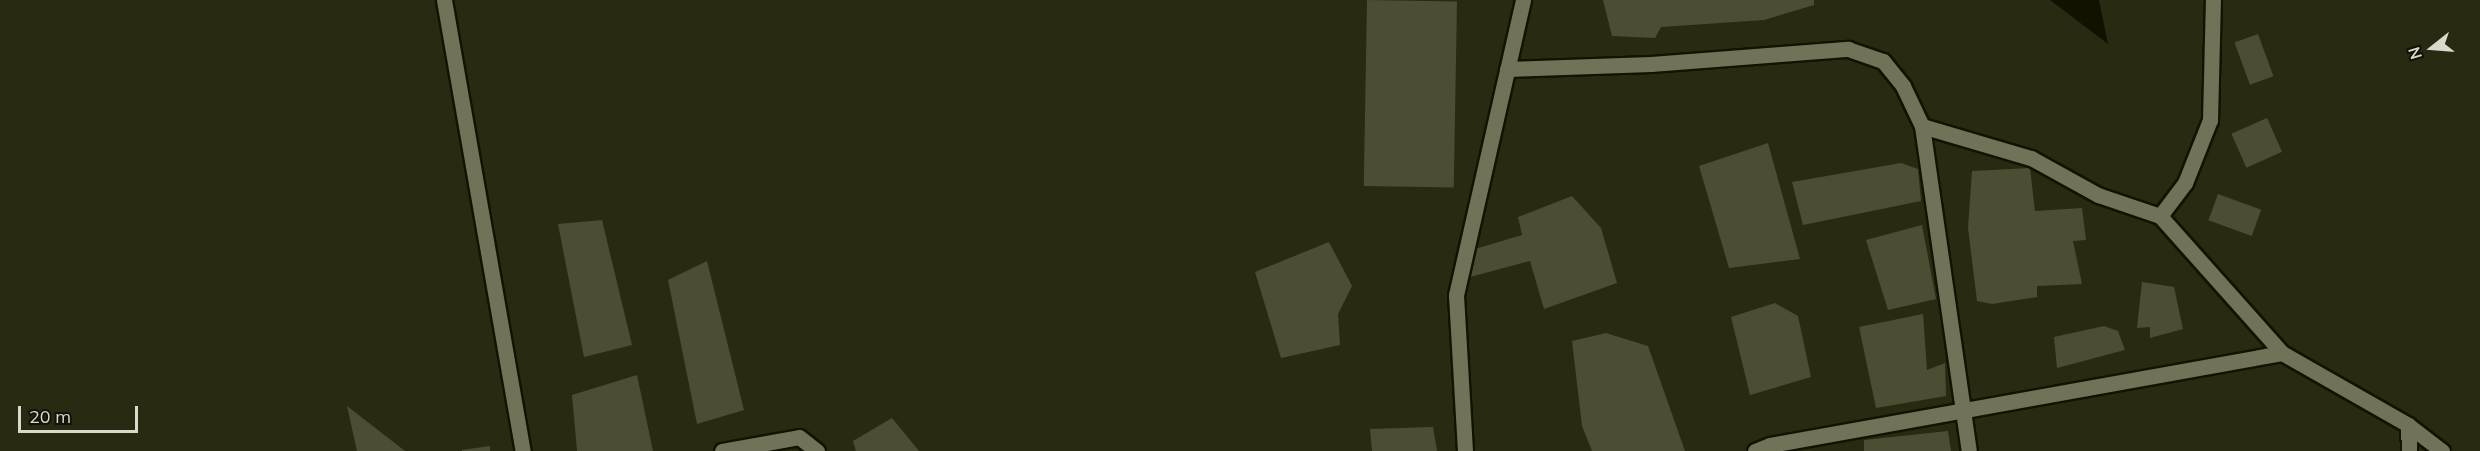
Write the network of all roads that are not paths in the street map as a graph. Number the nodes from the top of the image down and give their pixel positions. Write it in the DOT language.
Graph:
graph roads {
  1 [pos="444,0"];
  2 [pos="1523,0"];
  3 [pos="2213,0"];
  4 [pos="1507,69"];
  5 [pos="1922,126"];
  6 [pos="2160,216"];
  7 [pos="2282,354"];
  8 [pos="1964,410"];
  9 [pos="2408,425"];
  10 [pos="523,451"];
  11 [pos="722,451"];
  12 [pos="817,451"];
  13 [pos="1465,451"];
  14 [pos="1755,451"];
  15 [pos="1969,451"];
  16 [pos="2409,451"];
  17 [pos="2442,451"];
  1 -- 10 [label="street"];
  2 -- 4 [label="street"];
  3 -- 6 [label="street"];
  4 -- 5 [label="street"];
  4 -- 13 [label="street"];
  5 -- 6 [label="street"];
  5 -- 8 [label="street"];
  6 -- 7 [label="street"];
  7 -- 8 [label="street"];
  7 -- 9 [label="street"];
  8 -- 14 [label="street"];
  8 -- 15 [label="street"];
  9 -- 16 [label="street"];
  9 -- 17 [label="street"];
  11 -- 12 [label="street"];
}
